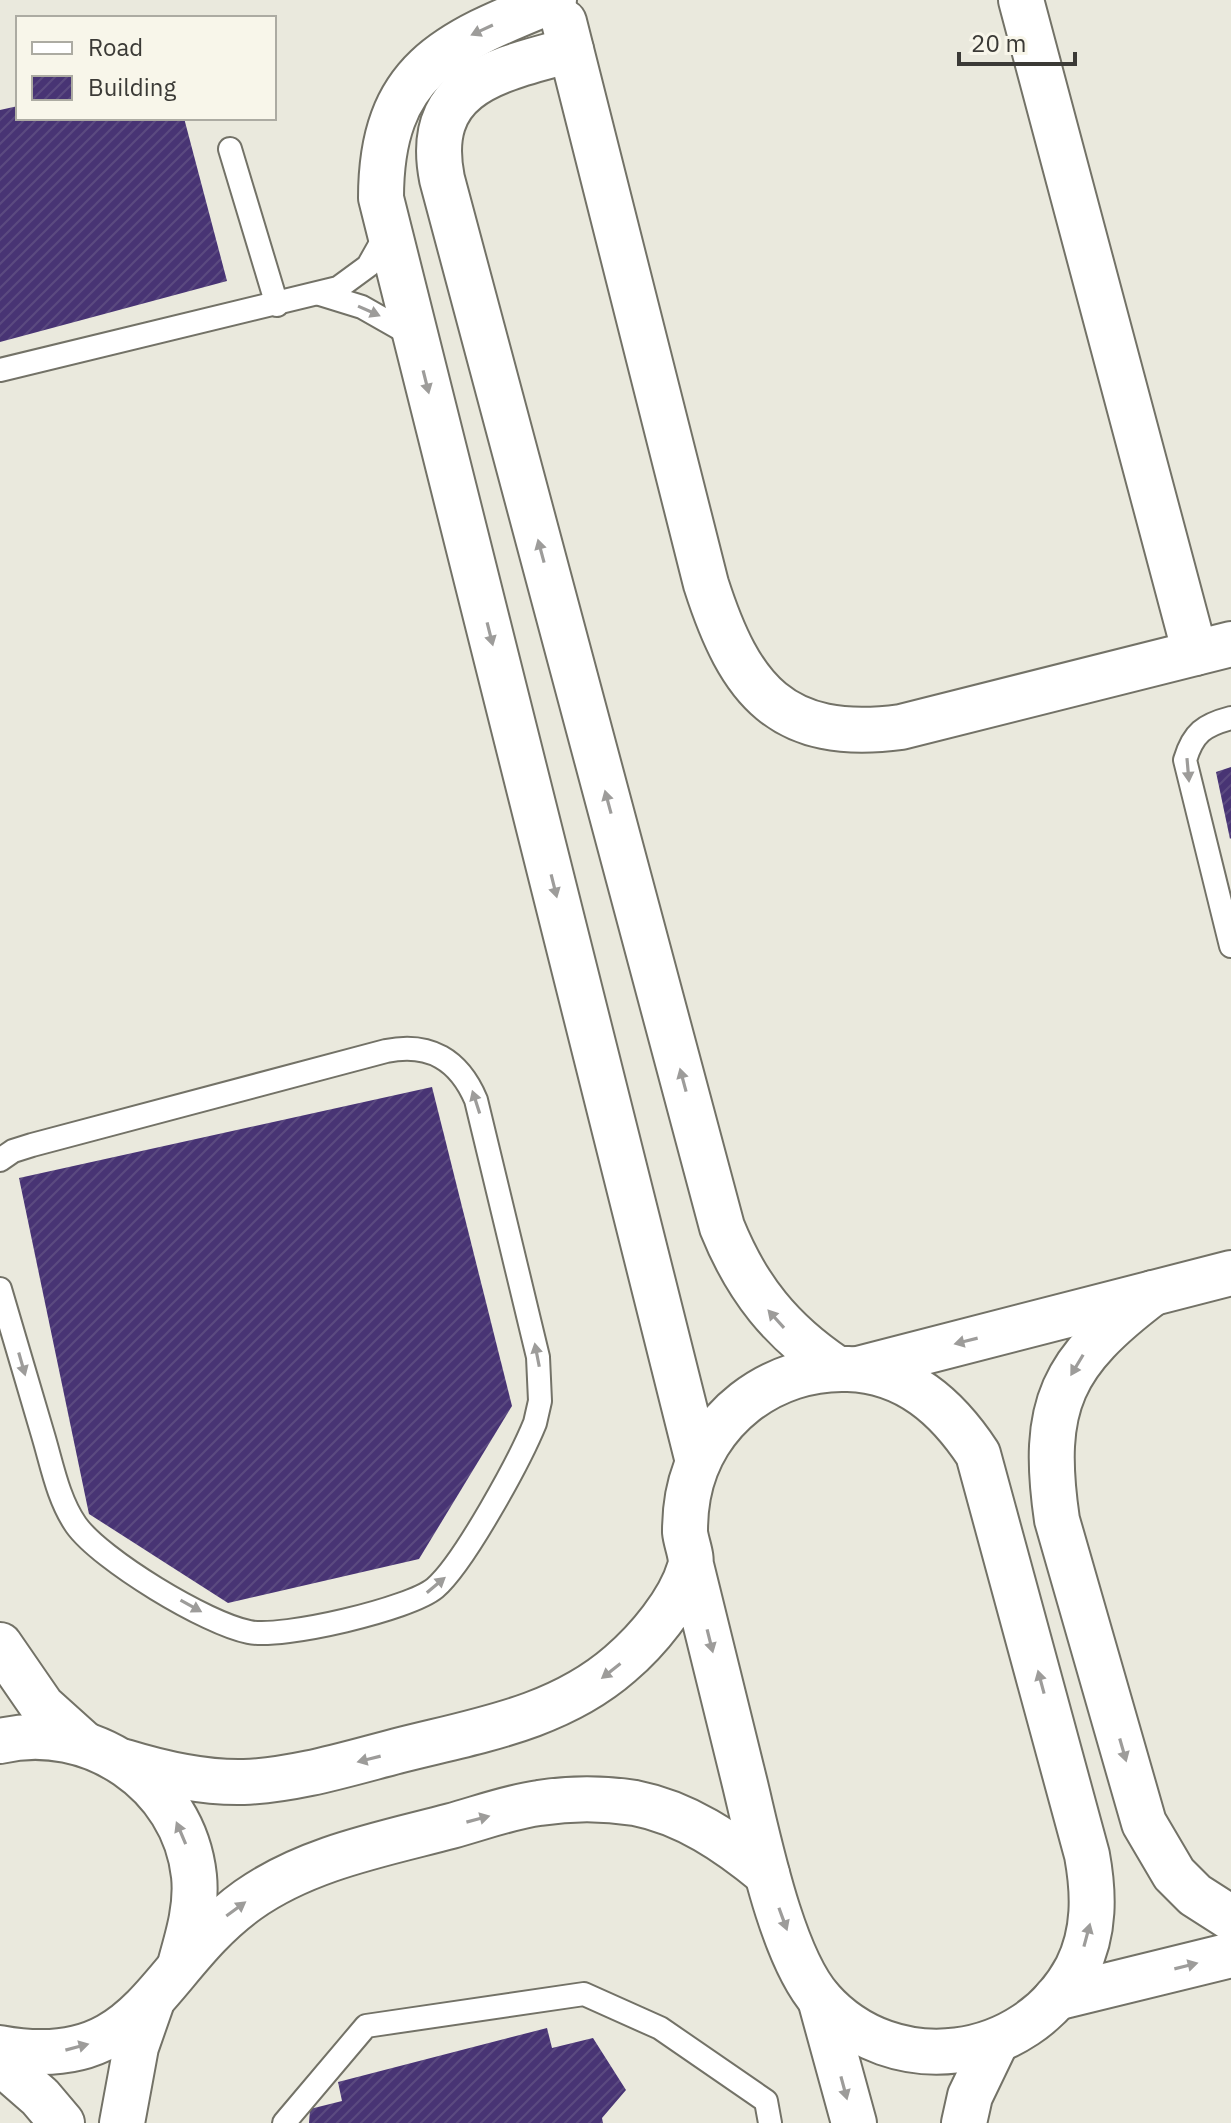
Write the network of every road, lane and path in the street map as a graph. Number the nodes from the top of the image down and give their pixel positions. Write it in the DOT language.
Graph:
graph roads {
  1 [pos="556,0"];
  2 [pos="1021,0"];
  3 [pos="571,50"];
  4 [pos="230,149"];
  5 [pos="388,231"];
  6 [pos="320,294"];
  7 [pos="277,305"];
  8 [pos="414,337"];
  9 [pos="0,370"];
  10 [pos="1213,648"];
  11 [pos="1231,718"];
  12 [pos="1231,946"];
  13 [pos="0,1160"];
  14 [pos="1231,1273"];
  15 [pos="0,1289"];
  16 [pos="1153,1293"];
  17 [pos="847,1369"];
  18 [pos="698,1462"];
  19 [pos="691,1565"];
  20 [pos="0,1645"];
  21 [pos="0,1741"];
  22 [pos="82,1742"];
  23 [pos="125,1762"];
  24 [pos="767,1874"];
  25 [pos="1231,1918"];
  26 [pos="1231,1955"];
  27 [pos="180,1963"];
  28 [pos="1056,1998"];
  29 [pos="820,1999"];
  30 [pos="151,2004"];
  31 [pos="996,2042"];
  32 [pos="0,2048"];
  33 [pos="0,2062"];
  34 [pos="62,2123"];
  35 [pos="122,2123"];
  36 [pos="284,2123"];
  37 [pos="770,2123"];
  38 [pos="854,2123"];
  39 [pos="964,2123"];
  1 -- 3 [label="street"];
  1 -- 5 [label="street, one-way"];
  2 -- 10 [label="street"];
  3 -- 10 [label="street"];
  17 -- 3 [label="street, one-way"];
  4 -- 7 [label="lane"];
  5 -- 6 [label="lane"];
  5 -- 8 [label="street"];
  6 -- 7 [label="lane"];
  6 -- 8 [label="lane, one-way"];
  7 -- 9 [label="lane"];
  8 -- 18 [label="street, one-way"];
  11 -- 12 [label="lane, one-way"];
  15 -- 13 [label="lane, one-way"];
  14 -- 16 [label="street"];
  16 -- 17 [label="street, one-way"];
  16 -- 25 [label="street, one-way"];
  17 -- 18 [label="street"];
  28 -- 17 [label="street, one-way"];
  18 -- 19 [label="street"];
  19 -- 23 [label="street, one-way"];
  19 -- 24 [label="street, one-way"];
  20 -- 22 [label="street"];
  21 -- 22 [label="street"];
  22 -- 23 [label="street"];
  27 -- 23 [label="street, one-way"];
  27 -- 24 [label="street, one-way"];
  24 -- 29 [label="street, one-way"];
  28 -- 26 [label="street, one-way"];
  27 -- 30 [label="street"];
  28 -- 31 [label="street"];
  29 -- 31 [label="street"];
  29 -- 38 [label="street, one-way"];
  32 -- 30 [label="street, one-way"];
  30 -- 35 [label="street"];
  31 -- 39 [label="street"];
  33 -- 34 [label="street"];
  36 -- 37 [label="lane"];
}
